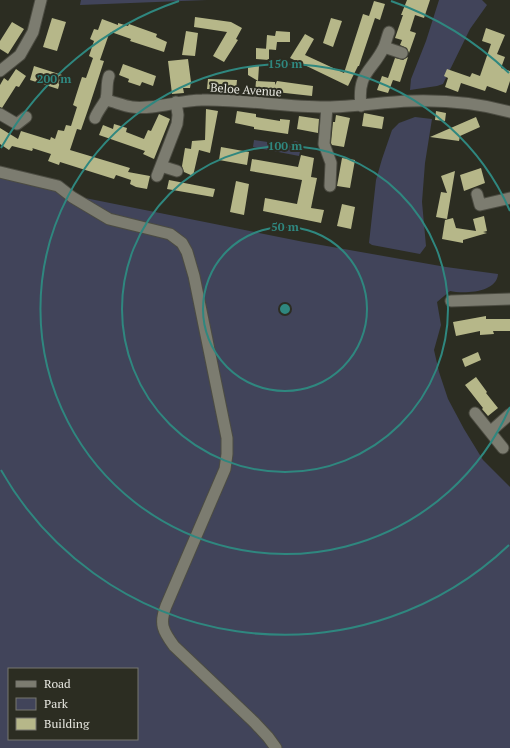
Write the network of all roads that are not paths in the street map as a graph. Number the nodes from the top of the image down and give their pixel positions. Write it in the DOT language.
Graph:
graph roads {
  1 [pos="41,0"];
  2 [pos="389,32"];
  3 [pos="384,47"];
  4 [pos="402,53"];
  5 [pos="0,71"];
  6 [pos="109,76"];
  7 [pos="106,100"];
  8 [pos="176,102"];
  9 [pos="361,106"];
  10 [pos="327,107"];
  11 [pos="509,109"];
  12 [pos="0,114"];
  13 [pos="26,117"];
  14 [pos="95,118"];
  15 [pos="177,171"];
  16 [pos="0,172"];
  17 [pos="330,186"];
  18 [pos="477,194"];
  19 [pos="510,198"];
  20 [pos="510,299"];
  21 [pos="451,301"];
  22 [pos="475,413"];
  23 [pos="510,414"];
  24 [pos="491,431"];
  25 [pos="503,448"];
  26 [pos="276,748"];
  1 -- 5 [label="street"];
  2 -- 3 [label="street"];
  3 -- 4 [label="street"];
  3 -- 9 [label="street"];
  6 -- 7 [label="street"];
  7 -- 8 [label="street, Beloe Avenue"];
  7 -- 14 [label="street"];
  8 -- 10 [label="street, Beloe Avenue"];
  8 -- 15 [label="street"];
  9 -- 10 [label="street, Beloe Avenue"];
  9 -- 11 [label="street, Beloe Avenue"];
  10 -- 17 [label="street"];
  12 -- 13 [label="street"];
  16 -- 26 [label="street"];
  18 -- 19 [label="street"];
  20 -- 21 [label="street"];
  22 -- 24 [label="street"];
  23 -- 24 [label="street"];
  24 -- 25 [label="street"];
}
